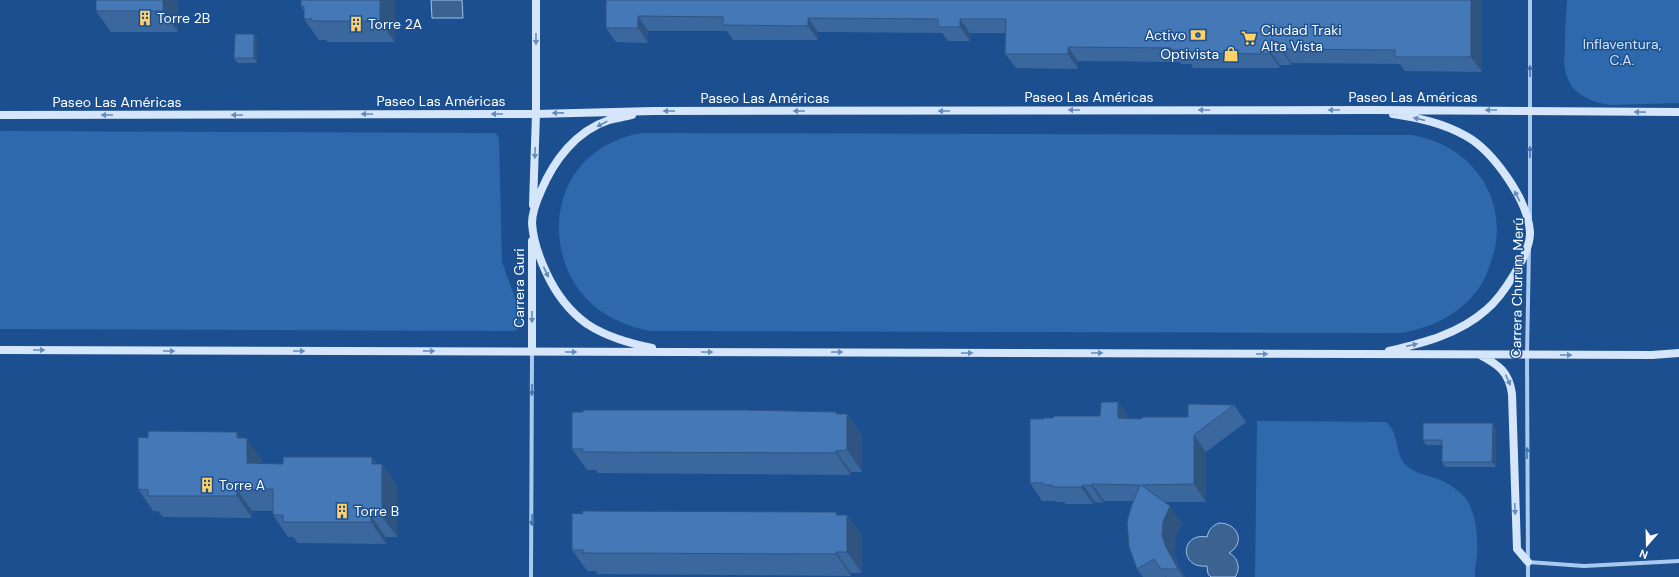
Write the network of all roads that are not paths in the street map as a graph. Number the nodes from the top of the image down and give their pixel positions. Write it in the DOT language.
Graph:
graph roads {
  1 [pos="536,0"];
  2 [pos="1530,0"];
  3 [pos="1373,110"];
  4 [pos="1530,110"];
  5 [pos="653,111"];
  6 [pos="1679,112"];
  7 [pos="536,114"];
  8 [pos="0,115"];
  9 [pos="532,222"];
  10 [pos="1530,233"];
  11 [pos="0,350"];
  12 [pos="532,352"];
  13 [pos="668,352"];
  14 [pos="1679,353"];
  15 [pos="1374,354"];
  16 [pos="1480,354"];
  17 [pos="1527,355"];
  18 [pos="1679,561"];
  19 [pos="1528,562"];
  20 [pos="531,577"];
  21 [pos="1528,577"];
  1 -- 7 [label="main road, Carrera Guri, one-way"];
  4 -- 2 [label="street, Carrera Churum Merú, one-way"];
  4 -- 3 [label="main road, Paseo Las Américas, one-way"];
  3 -- 5 [label="main road, Paseo Las Américas, one-way"];
  10 -- 3 [label="main road, one-way"];
  6 -- 4 [label="main road, Paseo Las Américas, one-way"];
  10 -- 4 [label="street, Carrera Churum Merú, one-way"];
  5 -- 7 [label="main road, Paseo Las Américas, one-way"];
  5 -- 9 [label="main road, one-way"];
  7 -- 8 [label="main road, Paseo Las Américas, one-way"];
  7 -- 9 [label="main road, Carrera Guri, one-way"];
  9 -- 12 [label="main road, Carrera Guri, one-way"];
  9 -- 13 [label="main road, one-way"];
  15 -- 10 [label="main road, one-way"];
  10 -- 17 [label="street, Carrera Churum Merú"];
  11 -- 12 [label="main road, one-way"];
  12 -- 13 [label="main road, one-way"];
  12 -- 20 [label="street, Carrera Guri, one-way"];
  13 -- 15 [label="main road, one-way"];
  17 -- 14 [label="main road, one-way"];
  15 -- 16 [label="main road"];
  16 -- 17 [label="main road"];
  16 -- 19 [label="main road, one-way"];
  19 -- 17 [label="street, Carrera Churum Merú, one-way"];
  18 -- 19 [label="street"];
  19 -- 21 [label="street, Carrera Churum Merú"];
}
